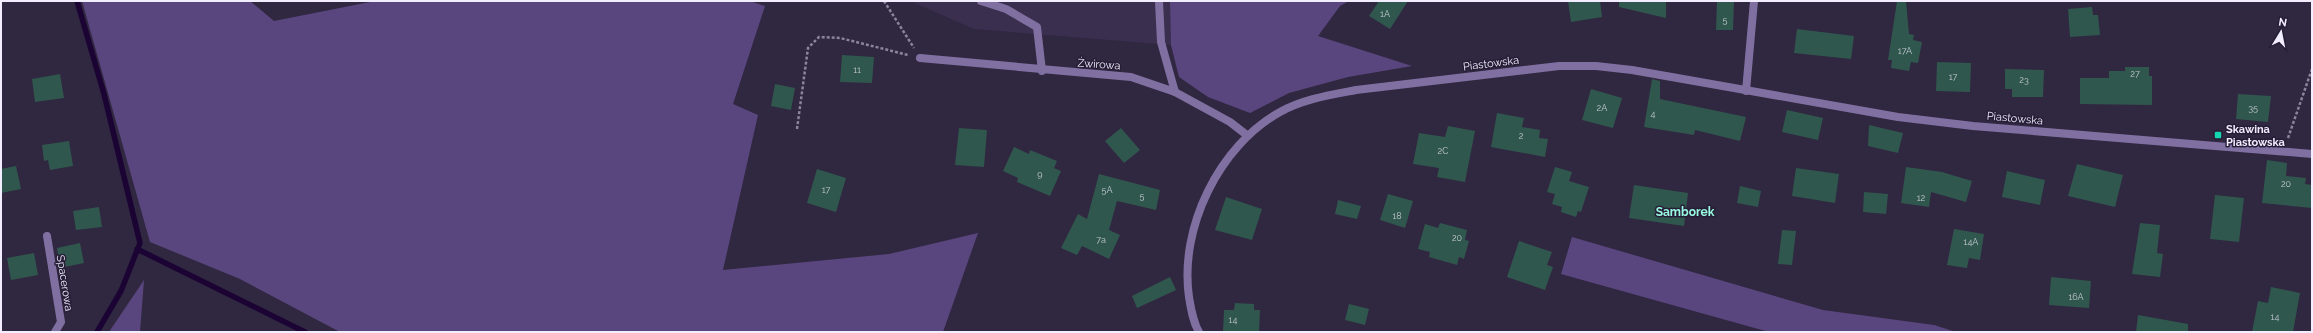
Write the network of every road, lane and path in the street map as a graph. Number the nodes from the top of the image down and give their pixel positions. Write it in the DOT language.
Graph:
graph roads {
  1 [pos="884,1"];
  2 [pos="981,1"];
  3 [pos="1159,1"];
  4 [pos="1754,1"];
  5 [pos="992,3"];
  6 [pos="920,58"];
  7 [pos="2312,69"];
  8 [pos="1042,71"];
  9 [pos="1746,91"];
  10 [pos="1175,92"];
  11 [pos="797,128"];
  12 [pos="1248,136"];
  13 [pos="2284,151"];
  14 [pos="2312,154"];
  15 [pos="46,236"];
  16 [pos="55,332"];
  17 [pos="1199,332"];
  1 -- 6 [label="path"];
  2 -- 5 [label="street"];
  3 -- 10 [label="street"];
  4 -- 9 [label="street"];
  5 -- 8 [label="street"];
  6 -- 8 [label="street, Żwirowa"];
  6 -- 11 [label="path"];
  7 -- 13 [label="path"];
  8 -- 10 [label="street, Żwirowa"];
  9 -- 12 [label="street, Piastowska"];
  9 -- 13 [label="street, Piastowska"];
  10 -- 12 [label="street, Żwirowa"];
  12 -- 17 [label="street"];
  13 -- 14 [label="street, Piastowska"];
  15 -- 16 [label="street, Spacerowa"];
}
